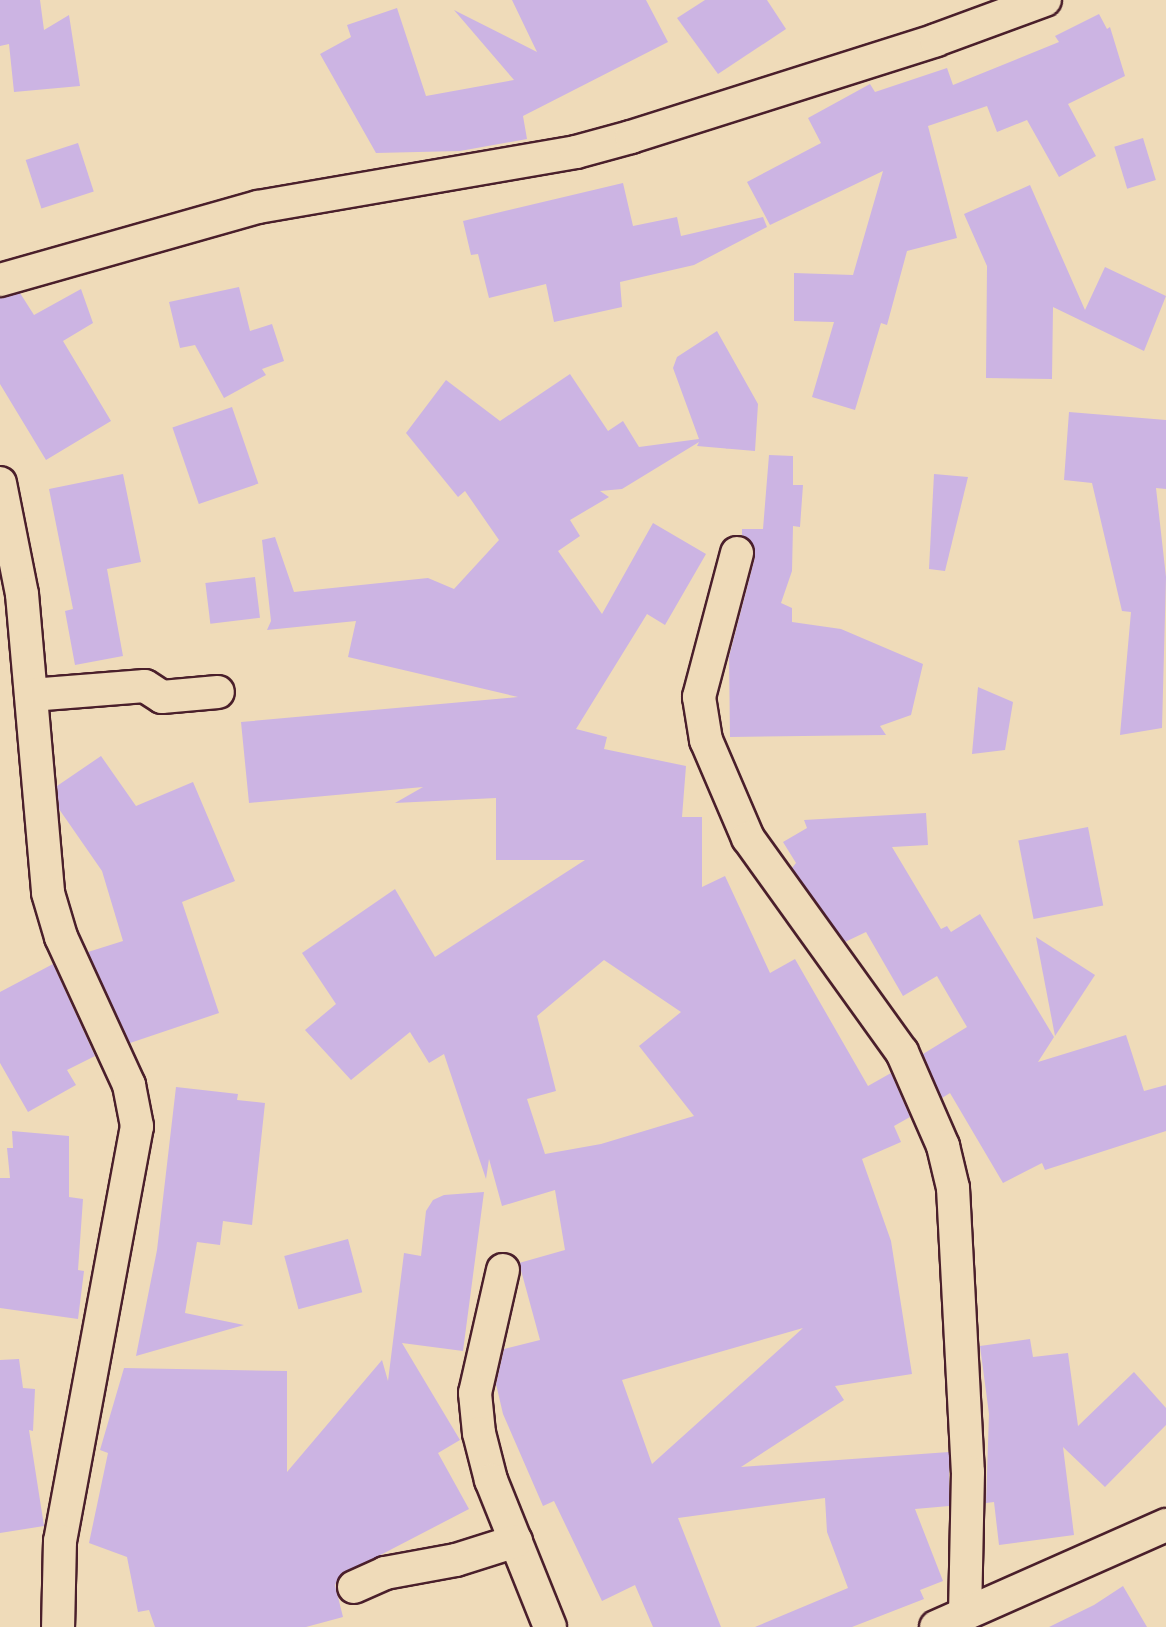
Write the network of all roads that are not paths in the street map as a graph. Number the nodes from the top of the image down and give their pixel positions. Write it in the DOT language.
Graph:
graph roads {
  1 [pos="1045,0"];
  2 [pos="0,280"];
  3 [pos="0,483"];
  4 [pos="737,553"];
  5 [pos="10,582"];
  6 [pos="218,692"];
  7 [pos="31,695"];
  8 [pos="503,1270"];
  9 [pos="1166,1525"];
  10 [pos="516,1541"];
  11 [pos="354,1587"];
  12 [pos="965,1614"];
  13 [pos="58,1627"];
  14 [pos="550,1627"];
  15 [pos="936,1627"];
  1 -- 2 [label="street"];
  3 -- 5 [label="street"];
  4 -- 12 [label="street"];
  5 -- 7 [label="street"];
  6 -- 7 [label="street"];
  7 -- 13 [label="street"];
  8 -- 10 [label="street"];
  9 -- 12 [label="street"];
  10 -- 11 [label="street"];
  10 -- 14 [label="street"];
  12 -- 15 [label="street"];
}
